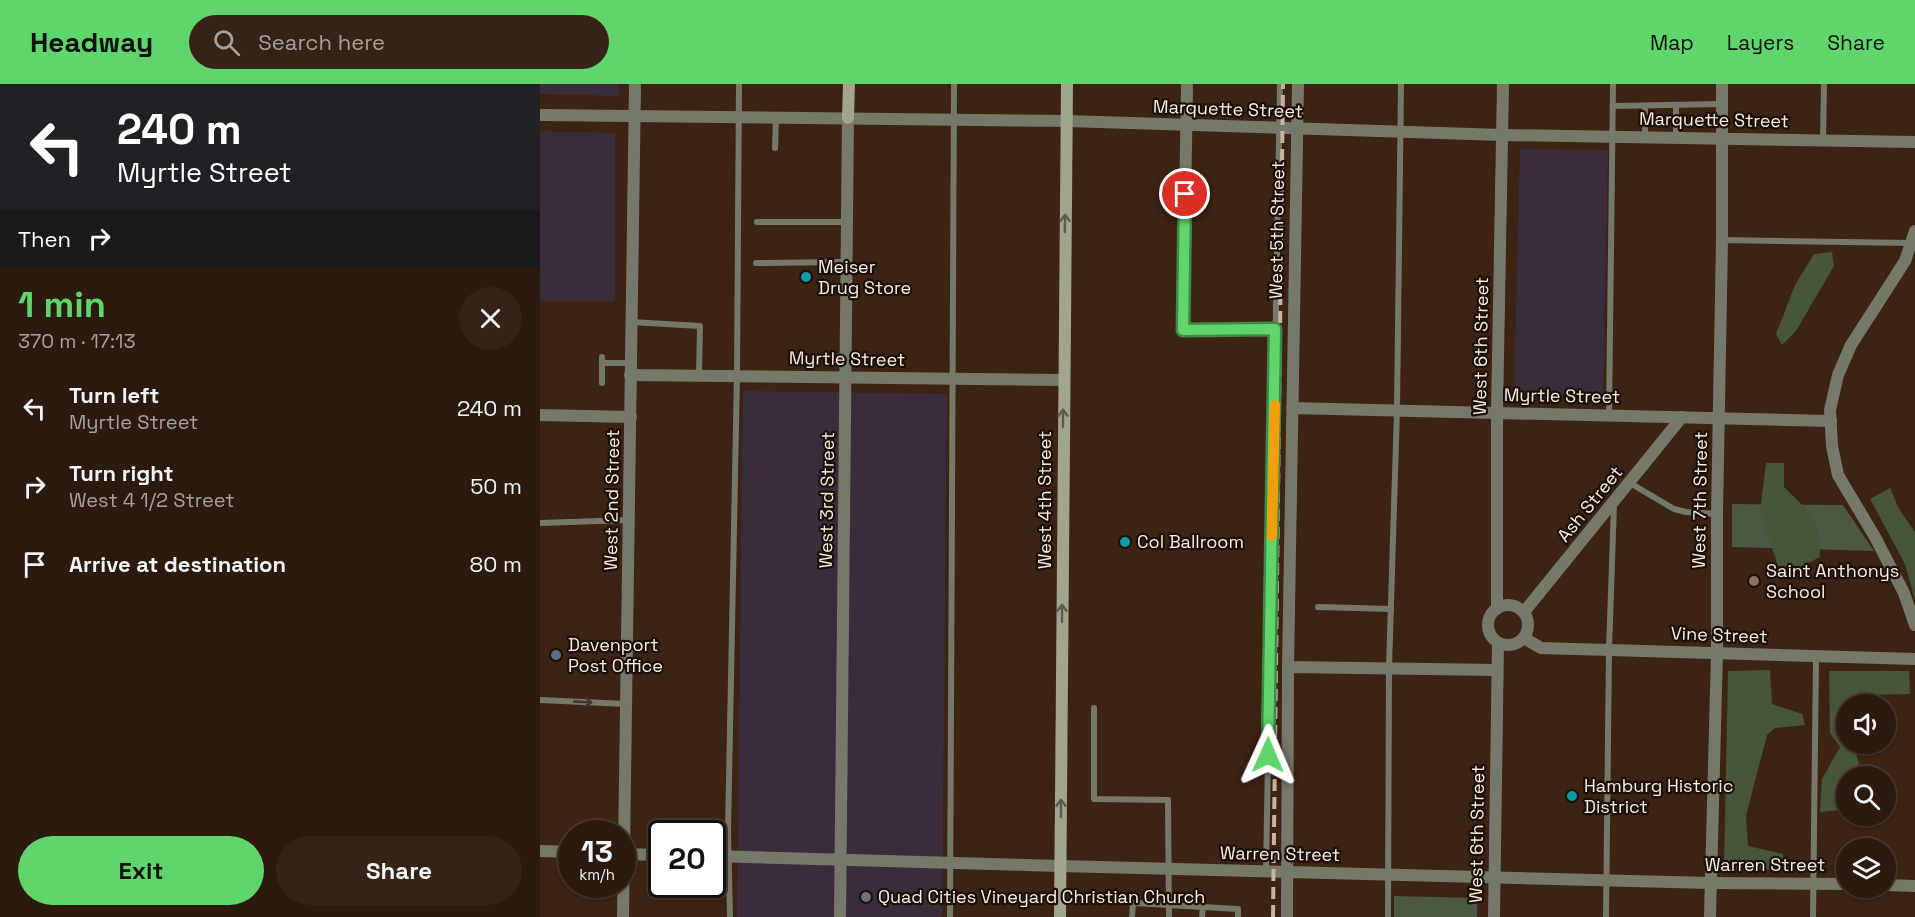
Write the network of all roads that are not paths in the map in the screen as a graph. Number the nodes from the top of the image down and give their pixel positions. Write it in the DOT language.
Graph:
graph roads {
  1 [pos="635,84"];
  2 [pos="739,84"];
  3 [pos="849,84"];
  4 [pos="954,84"];
  5 [pos="1067,84"];
  6 [pos="1187,84"];
  7 [pos="1280,84"];
  8 [pos="1298,84"];
  9 [pos="1401,84"];
  10 [pos="1503,84"];
  11 [pos="1613,84"];
  12 [pos="1722,84"];
  13 [pos="1824,84"];
  14 [pos="1721,104"];
  15 [pos="1676,105"];
  16 [pos="1613,106"];
  17 [pos="1645,106"];
  18 [pos="540,115"];
  19 [pos="634,117"];
  20 [pos="739,117"];
  21 [pos="776,118"];
  22 [pos="849,118"];
  23 [pos="953,120"];
  24 [pos="1066,121"];
  25 [pos="1186,126"];
  26 [pos="1279,129"];
  27 [pos="1297,129"];
  28 [pos="1400,132"];
  29 [pos="1502,135"];
  30 [pos="1613,137"];
  31 [pos="1645,137"];
  32 [pos="1676,138"];
  33 [pos="1721,139"];
  34 [pos="1822,140"];
  35 [pos="1915,142"];
  36 [pos="775,148"];
  37 [pos="757,222"];
  38 [pos="848,222"];
  39 [pos="1914,239"];
  40 [pos="1722,240"];
  41 [pos="847,262"];
  42 [pos="756,263"];
  43 [pos="631,322"];
  44 [pos="1275,329"];
  45 [pos="630,369"];
  46 [pos="699,375"];
  47 [pos="737,375"];
  48 [pos="846,377"];
  49 [pos="953,378"];
  50 [pos="1064,380"];
  51 [pos="602,383"];
  52 [pos="1292,408"];
  53 [pos="1397,410"];
  54 [pos="1497,412"];
  55 [pos="540,415"];
  56 [pos="1609,415"];
  57 [pos="631,417"];
  58 [pos="1682,417"];
  59 [pos="1719,417"];
  60 [pos="1831,421"];
  61 [pos="1630,483"];
  62 [pos="1614,503"];
  63 [pos="1716,514"];
  64 [pos="629,520"];
  65 [pos="540,523"];
  66 [pos="1318,607"];
  67 [pos="1391,609"];
  68 [pos="1497,609"];
  69 [pos="1524,612"];
  70 [pos="1915,625"];
  71 [pos="1524,638"];
  72 [pos="1498,643"];
  73 [pos="1609,650"];
  74 [pos="1717,653"];
  75 [pos="1816,656"];
  76 [pos="1915,659"];
  77 [pos="1288,667"];
  78 [pos="1389,668"];
  79 [pos="1497,670"];
  80 [pos="540,700"];
  81 [pos="627,704"];
  82 [pos="1094,708"];
  83 [pos="624,820"];
  84 [pos="540,851"];
  85 [pos="558,852"];
  86 [pos="726,856"];
  87 [pos="730,856"];
  88 [pos="841,860"];
  89 [pos="950,864"];
  90 [pos="1060,867"];
  91 [pos="1168,869"];
  92 [pos="1266,871"];
  93 [pos="1288,871"];
  94 [pos="1388,875"];
  95 [pos="1494,877"];
  96 [pos="1607,880"];
  97 [pos="1710,883"];
  98 [pos="1814,883"];
  99 [pos="1836,884"];
  100 [pos="1896,885"];
  101 [pos="1915,886"];
  102 [pos="623,898"];
  103 [pos="1169,904"];
  104 [pos="1203,906"];
  105 [pos="623,917"];
  106 [pos="730,917"];
  107 [pos="840,917"];
  108 [pos="950,917"];
  109 [pos="1060,917"];
  110 [pos="1132,917"];
  111 [pos="1169,917"];
  112 [pos="1202,917"];
  113 [pos="1238,917"];
  114 [pos="1287,917"];
  115 [pos="1388,917"];
  116 [pos="1494,917"];
  117 [pos="1606,917"];
  118 [pos="1710,917"];
  119 [pos="1814,917"];
  1 -- 19 [label="street, West 2nd Street"];
  2 -- 20 [label="lane"];
  3 -- 22 [label="main road, West 3rd Street"];
  4 -- 23 [label="lane"];
  5 -- 24 [label="main road, West 4th Street"];
  6 -- 25 [label="street"];
  7 -- 26 [label="lane"];
  8 -- 27 [label="street, West 5th Street"];
  9 -- 28 [label="lane"];
  10 -- 29 [label="street, West 6th Street"];
  11 -- 16 [label="lane"];
  12 -- 14 [label="street, West 7th Street"];
  13 -- 34 [label="lane"];
  14 -- 15 [label="lane"];
  14 -- 33 [label="street, West 7th Street"];
  15 -- 17 [label="lane"];
  15 -- 32 [label="lane"];
  16 -- 17 [label="lane"];
  16 -- 30 [label="lane"];
  17 -- 31 [label="lane"];
  18 -- 19 [label="street, Marquette Street"];
  19 -- 20 [label="street, Marquette Street"];
  19 -- 43 [label="street, West 2nd Street"];
  20 -- 21 [label="street, Marquette Street"];
  20 -- 47 [label="lane"];
  21 -- 22 [label="street, Marquette Street"];
  21 -- 36 [label="lane"];
  22 -- 23 [label="street, Marquette Street"];
  22 -- 38 [label="street, West 3rd Street"];
  23 -- 24 [label="street, Marquette Street"];
  23 -- 49 [label="lane"];
  24 -- 25 [label="street, Marquette Street"];
  50 -- 24 [label="main road, West 4th Street, one-way"];
  25 -- 26 [label="street, Marquette Street"];
  25 -- 44 [label="street"];
  26 -- 27 [label="street, Marquette Street"];
  26 -- 44 [label="lane"];
  27 -- 28 [label="street, Marquette Street"];
  27 -- 52 [label="street, West 5th Street"];
  28 -- 29 [label="street, Marquette Street"];
  28 -- 53 [label="lane"];
  29 -- 30 [label="street, Marquette Street"];
  29 -- 54 [label="street, West 6th Street"];
  30 -- 31 [label="street, Marquette Street"];
  30 -- 56 [label="lane"];
  31 -- 32 [label="street, Marquette Street"];
  32 -- 33 [label="street, Marquette Street"];
  33 -- 34 [label="street, Marquette Street"];
  33 -- 40 [label="street, West 7th Street"];
  34 -- 35 [label="street, Marquette Street"];
  37 -- 38 [label="lane"];
  38 -- 41 [label="street, West 3rd Street"];
  39 -- 40 [label="lane"];
  39 -- 60 [label="street"];
  40 -- 59 [label="street, West 7th Street"];
  41 -- 42 [label="lane"];
  41 -- 48 [label="street, West 3rd Street"];
  43 -- 45 [label="street, West 2nd Street"];
  43 -- 46 [label="lane"];
  44 -- 92 [label="lane"];
  45 -- 46 [label="street, Myrtle Street"];
  45 -- 51 [label="lane"];
  45 -- 57 [label="street, West 2nd Street"];
  46 -- 47 [label="street, Myrtle Street"];
  47 -- 48 [label="street, Myrtle Street"];
  47 -- 87 [label="lane"];
  48 -- 49 [label="street, Myrtle Street"];
  48 -- 88 [label="street, West 3rd Street"];
  49 -- 50 [label="street, Myrtle Street"];
  49 -- 89 [label="lane"];
  90 -- 50 [label="main road, West 4th Street, one-way"];
  52 -- 53 [label="street, Myrtle Street"];
  52 -- 77 [label="street, West 5th Street"];
  53 -- 54 [label="street, Myrtle Street"];
  53 -- 67 [label="lane"];
  54 -- 56 [label="street, Myrtle Street"];
  54 -- 68 [label="street, West 6th Street"];
  55 -- 57 [label="street"];
  56 -- 58 [label="street, Myrtle Street"];
  57 -- 64 [label="street, West 2nd Street"];
  58 -- 59 [label="street, Myrtle Street"];
  58 -- 61 [label="street, Ash Street"];
  59 -- 60 [label="street, Myrtle Street"];
  59 -- 63 [label="street, West 7th Street"];
  60 -- 70 [label="street"];
  61 -- 62 [label="street, Ash Street"];
  61 -- 63 [label="lane"];
  62 -- 69 [label="street, Ash Street"];
  62 -- 73 [label="lane"];
  63 -- 74 [label="street, West 7th Street"];
  64 -- 65 [label="lane"];
  64 -- 81 [label="street, West 2nd Street"];
  66 -- 67 [label="lane"];
  67 -- 78 [label="lane"];
  68 -- 69 [label="street"];
  68 -- 72 [label="street"];
  69 -- 71 [label="street"];
  71 -- 72 [label="street"];
  71 -- 73 [label="street, Vine Street"];
  72 -- 79 [label="street, West 6th Street"];
  73 -- 74 [label="street, Vine Street"];
  73 -- 96 [label="lane"];
  74 -- 75 [label="street, Vine Street"];
  74 -- 97 [label="street, West 7th Street"];
  75 -- 76 [label="street, Vine Street"];
  75 -- 98 [label="lane"];
  77 -- 78 [label="street"];
  77 -- 93 [label="street, West 5th Street"];
  78 -- 79 [label="street"];
  78 -- 94 [label="lane"];
  79 -- 95 [label="street, West 6th Street"];
  80 -- 81 [label="lane, one-way"];
  81 -- 83 [label="street, West 2nd Street"];
  82 -- 91 [label="lane"];
  84 -- 85 [label="street"];
  86 -- 87 [label="street, Warren Street"];
  87 -- 88 [label="street, Warren Street"];
  87 -- 106 [label="lane"];
  88 -- 89 [label="street, Warren Street"];
  88 -- 107 [label="street, West 3rd Street"];
  89 -- 90 [label="street, Warren Street"];
  89 -- 108 [label="lane"];
  90 -- 91 [label="street, Warren Street"];
  90 -- 109 [label="main road, West 4th Street"];
  91 -- 92 [label="street, Warren Street"];
  91 -- 103 [label="lane"];
  92 -- 93 [label="street, Warren Street"];
  93 -- 94 [label="street, Warren Street"];
  93 -- 114 [label="street, West 5th Street"];
  94 -- 95 [label="street, Warren Street"];
  94 -- 115 [label="lane"];
  95 -- 96 [label="street, Warren Street"];
  95 -- 116 [label="street, West 6th Street"];
  96 -- 97 [label="street, Warren Street"];
  96 -- 117 [label="lane"];
  97 -- 98 [label="street, Warren Street"];
  97 -- 118 [label="street, West 7th Street"];
  98 -- 99 [label="street, Warren Street"];
  98 -- 119 [label="lane"];
  100 -- 101 [label="street"];
  102 -- 105 [label="street, West 2nd Street"];
  103 -- 104 [label="lane"];
  103 -- 110 [label="lane"];
  103 -- 111 [label="lane"];
  104 -- 112 [label="lane"];
  104 -- 113 [label="lane"];
}
